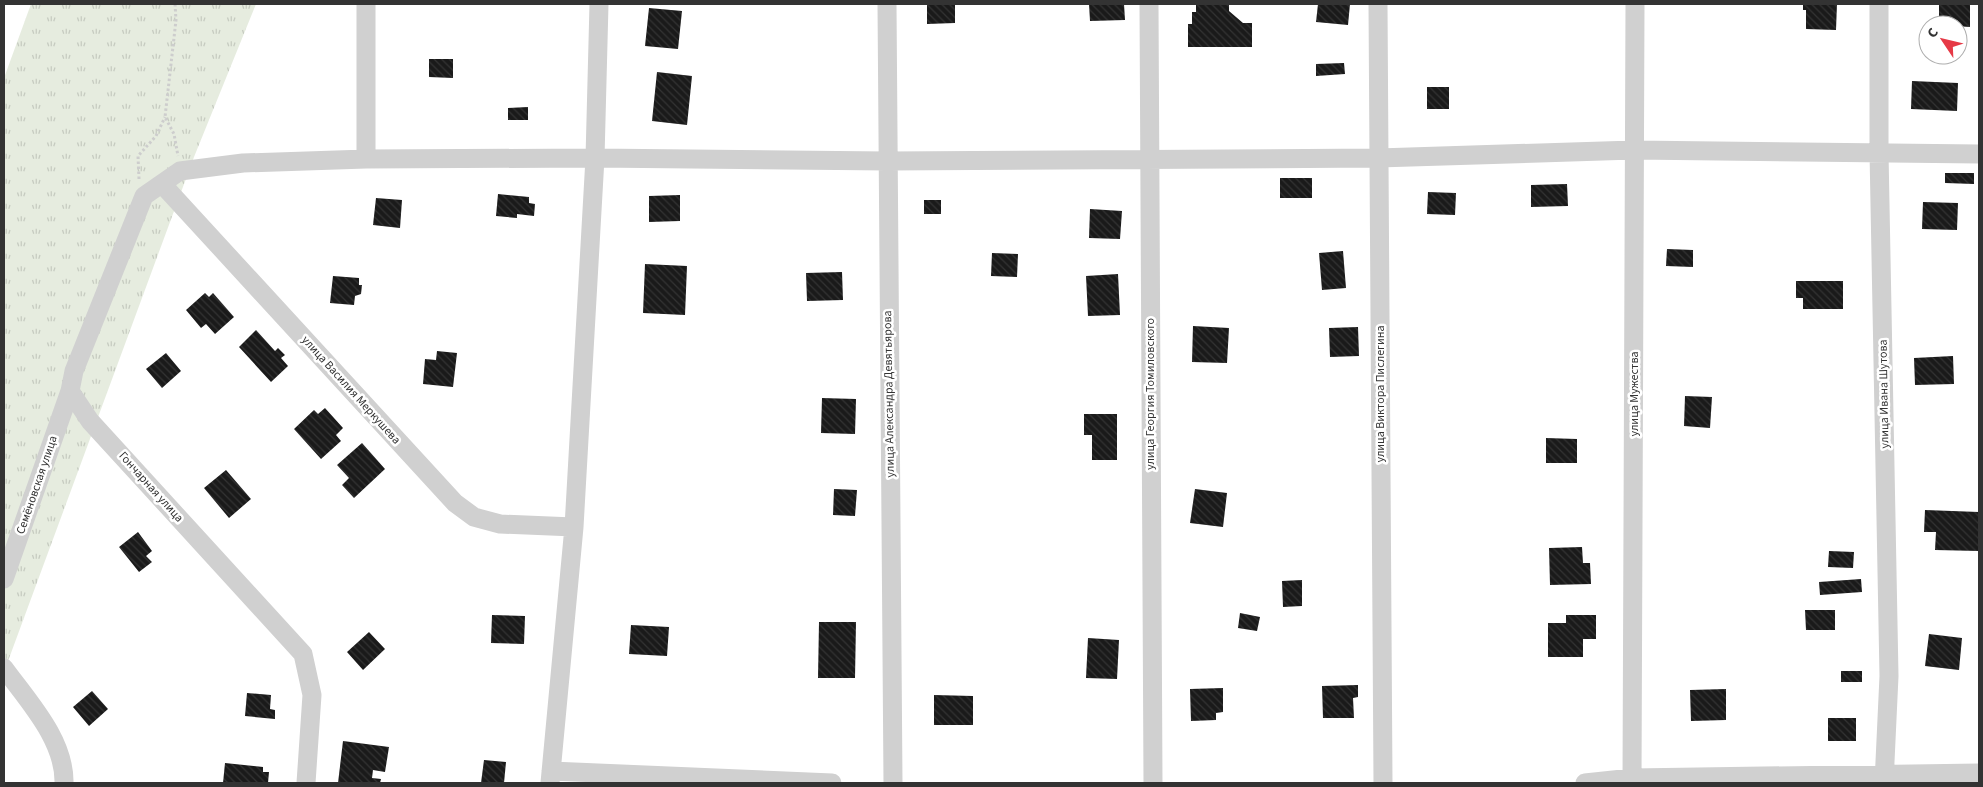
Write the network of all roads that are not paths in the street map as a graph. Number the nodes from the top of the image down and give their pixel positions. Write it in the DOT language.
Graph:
graph roads {
  1 [pos="366,4"];
  2 [pos="598,4"];
  3 [pos="887,4"];
  4 [pos="1149,4"];
  5 [pos="1378,4"];
  6 [pos="1635,4"];
  7 [pos="1879,4"];
  8 [pos="1634,150"];
  9 [pos="1879,152"];
  10 [pos="1979,154"];
  11 [pos="595,158"];
  12 [pos="1378,158"];
  13 [pos="366,159"];
  14 [pos="1149,159"];
  15 [pos="887,161"];
  16 [pos="162,184"];
  17 [pos="70,391"];
  18 [pos="574,527"];
  19 [pos="4,579"];
  20 [pos="4,668"];
  21 [pos="1979,773"];
  22 [pos="550,777"];
  23 [pos="1884,779"];
  24 [pos="700,780"];
  25 [pos="1632,780"];
  26 [pos="64,783"];
  27 [pos="306,783"];
  28 [pos="832,783"];
  29 [pos="893,783"];
  30 [pos="1153,783"];
  31 [pos="1383,783"];
  32 [pos="1585,783"];
  1 -- 13 [label="street"];
  2 -- 11 [label="street"];
  3 -- 15 [label="street, улица Александра Девятьярова"];
  4 -- 14 [label="street, улица Георгия Томиловского"];
  5 -- 12 [label="street, улица Виктора Пислегина"];
  6 -- 8 [label="street, улица Мужества"];
  7 -- 9 [label="street, улица Ивана Шутова"];
  8 -- 9 [label="street"];
  8 -- 12 [label="street"];
  8 -- 25 [label="street, улица Мужества"];
  9 -- 10 [label="street"];
  9 -- 23 [label="street, улица Ивана Шутова"];
  11 -- 13 [label="street"];
  11 -- 15 [label="street"];
  11 -- 18 [label="street"];
  12 -- 14 [label="street"];
  12 -- 31 [label="street, улица Виктора Пислегина"];
  13 -- 16 [label="street"];
  14 -- 15 [label="street"];
  14 -- 30 [label="street, улица Георгия Томиловского"];
  15 -- 29 [label="street, улица Александра Девятьярова"];
  16 -- 17 [label="street"];
  16 -- 18 [label="street, улица Василия Меркушева"];
  17 -- 19 [label="street, Семёновская улица"];
  17 -- 27 [label="street, Гончарная улица"];
  18 -- 22 [label="street"];
  20 -- 26 [label="street"];
  21 -- 23 [label="street"];
  22 -- 24 [label="street"];
  23 -- 25 [label="street"];
  24 -- 28 [label="street"];
  25 -- 32 [label="street"];
}
